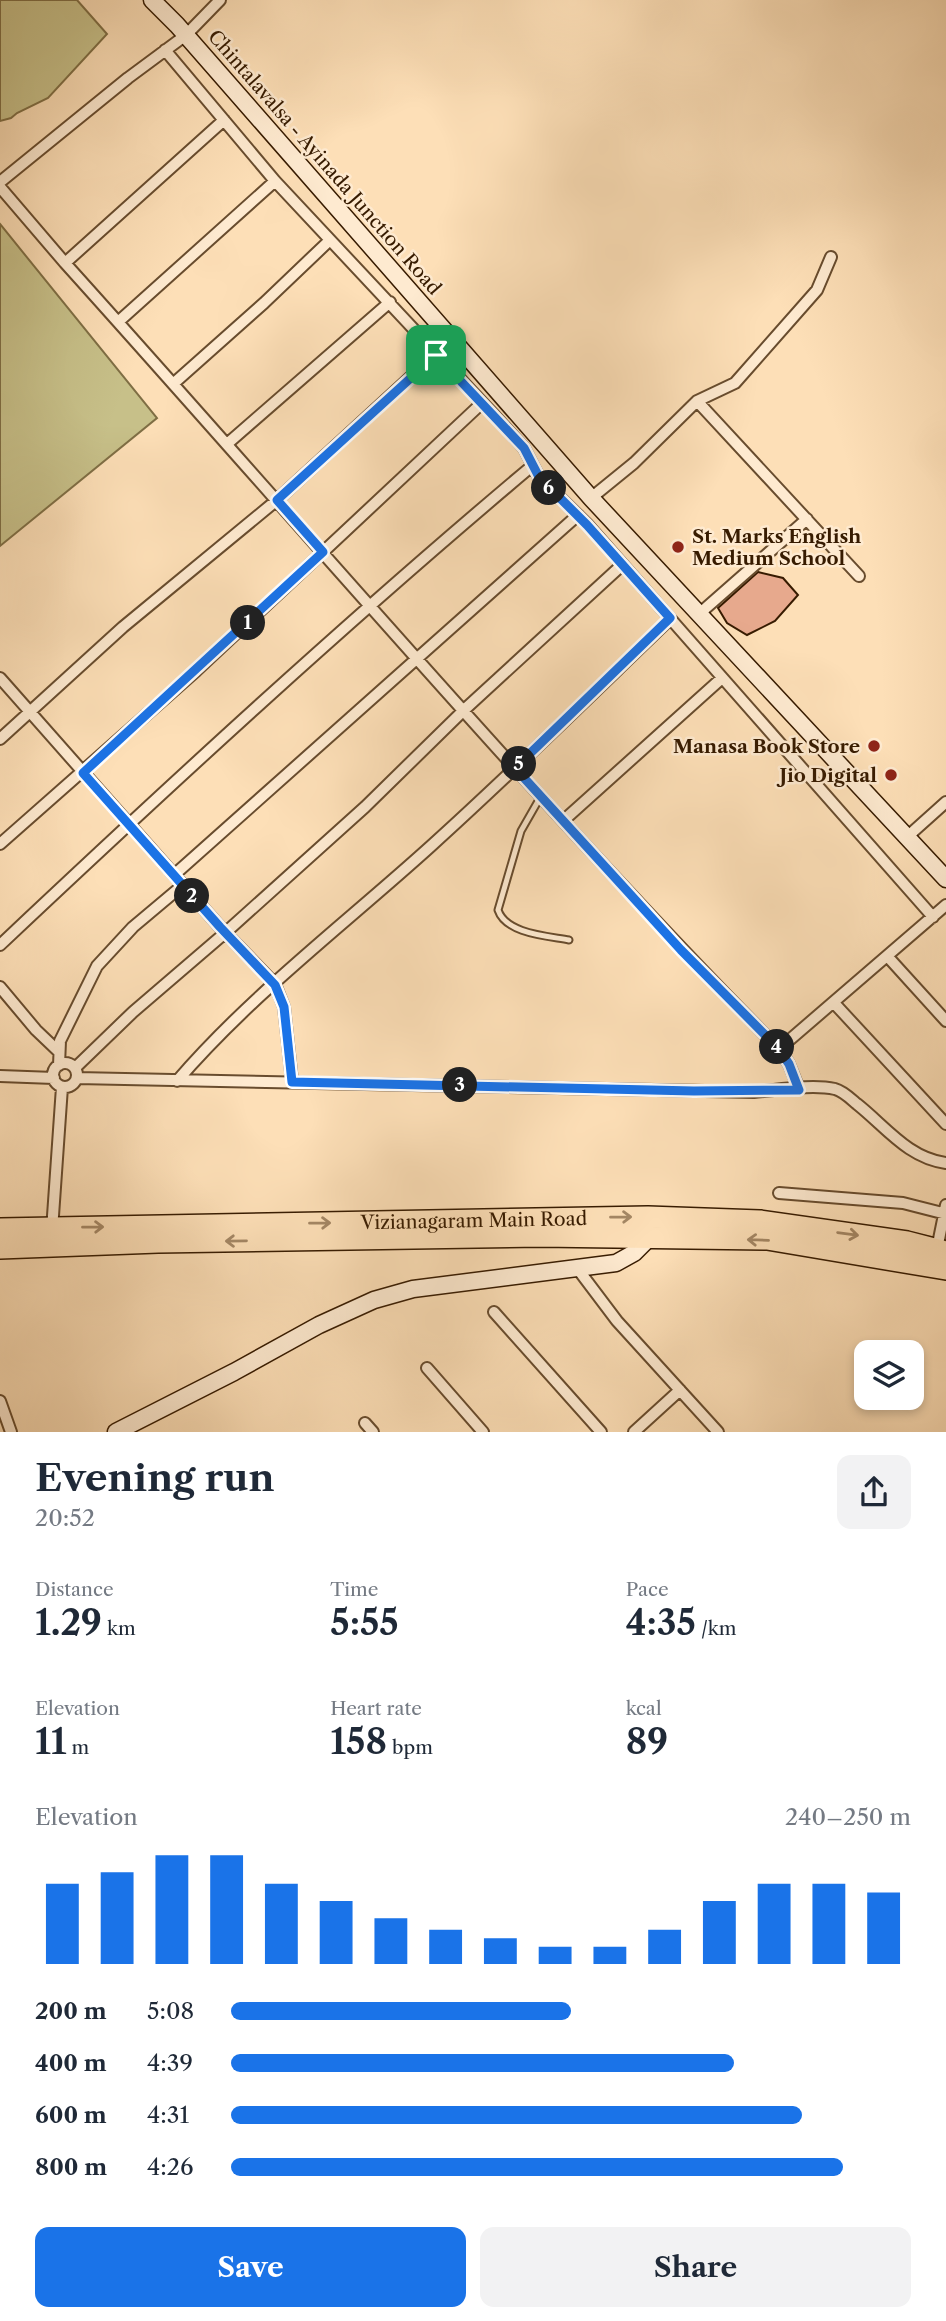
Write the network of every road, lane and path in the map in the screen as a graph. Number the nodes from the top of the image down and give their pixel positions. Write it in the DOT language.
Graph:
graph roads {
  1 [pos="152,0"];
  2 [pos="220,0"];
  3 [pos="186,35"];
  4 [pos="165,50"];
  5 [pos="224,120"];
  6 [pos="275,181"];
  7 [pos="0,184"];
  8 [pos="330,240"];
  9 [pos="831,257"];
  10 [pos="65,263"];
  11 [pos="390,302"];
  12 [pos="118,322"];
  13 [pos="452,339"];
  14 [pos="436,355"];
  15 [pos="173,384"];
  16 [pos="697,401"];
  17 [pos="482,403"];
  18 [pos="227,444"];
  19 [pos="532,466"];
  20 [pos="591,498"];
  21 [pos="277,500"];
  22 [pos="578,515"];
  23 [pos="807,519"];
  24 [pos="323,552"];
  25 [pos="622,565"];
  26 [pos="859,576"];
  27 [pos="372,606"];
  28 [pos="699,614"];
  29 [pos="670,618"];
  30 [pos="419,659"];
  31 [pos="0,678"];
  32 [pos="722,678"];
  33 [pos="464,710"];
  34 [pos="30,713"];
  35 [pos="0,739"];
  36 [pos="515,768"];
  37 [pos="83,773"];
  38 [pos="541,796"];
  39 [pos="946,803"];
  40 [pos="564,820"];
  41 [pos="130,823"];
  42 [pos="907,837"];
  43 [pos="0,844"];
  44 [pos="174,875"];
  45 [pos="946,879"];
  46 [pos="183,885"];
  47 [pos="942,912"];
  48 [pos="225,933"];
  49 [pos="569,940"];
  50 [pos="0,945"];
  51 [pos="888,957"];
  52 [pos="275,985"];
  53 [pos="0,987"];
  54 [pos="834,1003"];
  55 [pos="946,1021"];
  56 [pos="779,1049"];
  57 [pos="58,1051"];
  58 [pos="59,1065"];
  59 [pos="76,1073"];
  60 [pos="0,1076"];
  61 [pos="54,1077"];
  62 [pos="177,1081"];
  63 [pos="292,1082"];
  64 [pos="62,1087"];
  65 [pos="799,1090"];
  66 [pos="946,1124"];
  67 [pos="946,1163"];
  68 [pos="779,1193"];
  69 [pos="946,1211"];
  70 [pos="0,1229"];
  71 [pos="52,1237"];
  72 [pos="650,1237"];
  73 [pos="0,1248"];
  74 [pos="941,1251"];
  75 [pos="577,1268"];
  76 [pos="946,1269"];
  77 [pos="494,1312"];
  78 [pos="427,1368"];
  79 [pos="680,1390"];
  80 [pos="0,1401"];
  81 [pos="11,1432"];
  82 [pos="116,1432"];
  83 [pos="483,1432"];
  84 [pos="601,1432"];
  85 [pos="634,1432"];
  86 [pos="718,1432"];
  1 -- 3 [label="main road, Chintalavalsa - Ayinada Junction Road"];
  2 -- 3 [label="street"];
  3 -- 4 [label="street"];
  3 -- 13 [label="main road, Chintalavalsa - Ayinada Junction Road"];
  4 -- 5 [label="street"];
  4 -- 7 [label="street"];
  5 -- 6 [label="street"];
  5 -- 10 [label="street"];
  6 -- 8 [label="street"];
  6 -- 12 [label="street"];
  7 -- 10 [label="street"];
  8 -- 11 [label="street"];
  8 -- 15 [label="street"];
  9 -- 16 [label="street"];
  10 -- 12 [label="street"];
  11 -- 14 [label="street"];
  11 -- 18 [label="street"];
  12 -- 15 [label="street"];
  13 -- 14 [label="street"];
  13 -- 20 [label="main road, Chintalavalsa - Ayinada Junction Road"];
  14 -- 17 [label="street"];
  14 -- 21 [label="street"];
  15 -- 18 [label="street"];
  16 -- 20 [label="street"];
  16 -- 23 [label="street"];
  17 -- 19 [label="street"];
  17 -- 24 [label="street"];
  18 -- 21 [label="street"];
  19 -- 22 [label="street"];
  19 -- 27 [label="street"];
  20 -- 28 [label="main road, Chintalavalsa - Ayinada Junction Road"];
  21 -- 24 [label="street"];
  21 -- 34 [label="street"];
  22 -- 25 [label="street"];
  22 -- 30 [label="street"];
  23 -- 26 [label="street"];
  23 -- 28 [label="street"];
  24 -- 27 [label="street"];
  24 -- 37 [label="street"];
  25 -- 29 [label="street"];
  25 -- 33 [label="street"];
  27 -- 30 [label="street"];
  27 -- 41 [label="street"];
  28 -- 42 [label="main road, Chintalavalsa - Ayinada Junction Road"];
  29 -- 32 [label="street"];
  29 -- 36 [label="street"];
  30 -- 33 [label="street"];
  30 -- 44 [label="street"];
  31 -- 34 [label="street"];
  32 -- 40 [label="street"];
  32 -- 47 [label="street"];
  33 -- 36 [label="street"];
  33 -- 48 [label="street"];
  34 -- 35 [label="street"];
  34 -- 37 [label="street"];
  36 -- 38 [label="street"];
  36 -- 52 [label="street"];
  37 -- 41 [label="street"];
  37 -- 43 [label="street"];
  38 -- 40 [label="street"];
  38 -- 49 [label="lane"];
  39 -- 42 [label="street"];
  40 -- 56 [label="street"];
  41 -- 44 [label="street"];
  41 -- 50 [label="street"];
  42 -- 45 [label="main road, Chintalavalsa - Ayinada Junction Road"];
  44 -- 46 [label="street"];
  46 -- 48 [label="street"];
  46 -- 57 [label="street"];
  47 -- 51 [label="street"];
  48 -- 52 [label="street"];
  48 -- 59 [label="street"];
  51 -- 54 [label="street"];
  51 -- 55 [label="street"];
  52 -- 62 [label="street"];
  52 -- 63 [label="street"];
  53 -- 57 [label="street"];
  54 -- 56 [label="street"];
  54 -- 66 [label="street"];
  56 -- 65 [label="street"];
  57 -- 58 [label="street"];
  58 -- 59 [label="street"];
  58 -- 61 [label="street"];
  59 -- 62 [label="street"];
  59 -- 64 [label="street"];
  60 -- 61 [label="street"];
  61 -- 64 [label="street"];
  62 -- 63 [label="street"];
  63 -- 65 [label="street"];
  64 -- 71 [label="street"];
  65 -- 67 [label="street"];
  68 -- 69 [label="street"];
  69 -- 74 [label="street"];
  70 -- 71 [label="highway, Vizianagaram Main Road"];
  72 -- 71 [label="highway, Vizianagaram Main Road, one-way"];
  71 -- 73 [label="highway, Vizianagaram Main Road"];
  71 -- 74 [label="highway, Vizianagaram Main Road, one-way"];
  72 -- 75 [label="main road"];
  76 -- 72 [label="highway, Vizianagaram Main Road, one-way"];
  75 -- 79 [label="street"];
  75 -- 82 [label="main road"];
  77 -- 84 [label="street"];
  78 -- 83 [label="street"];
  79 -- 85 [label="street"];
  79 -- 86 [label="street"];
  80 -- 81 [label="street"];
}
